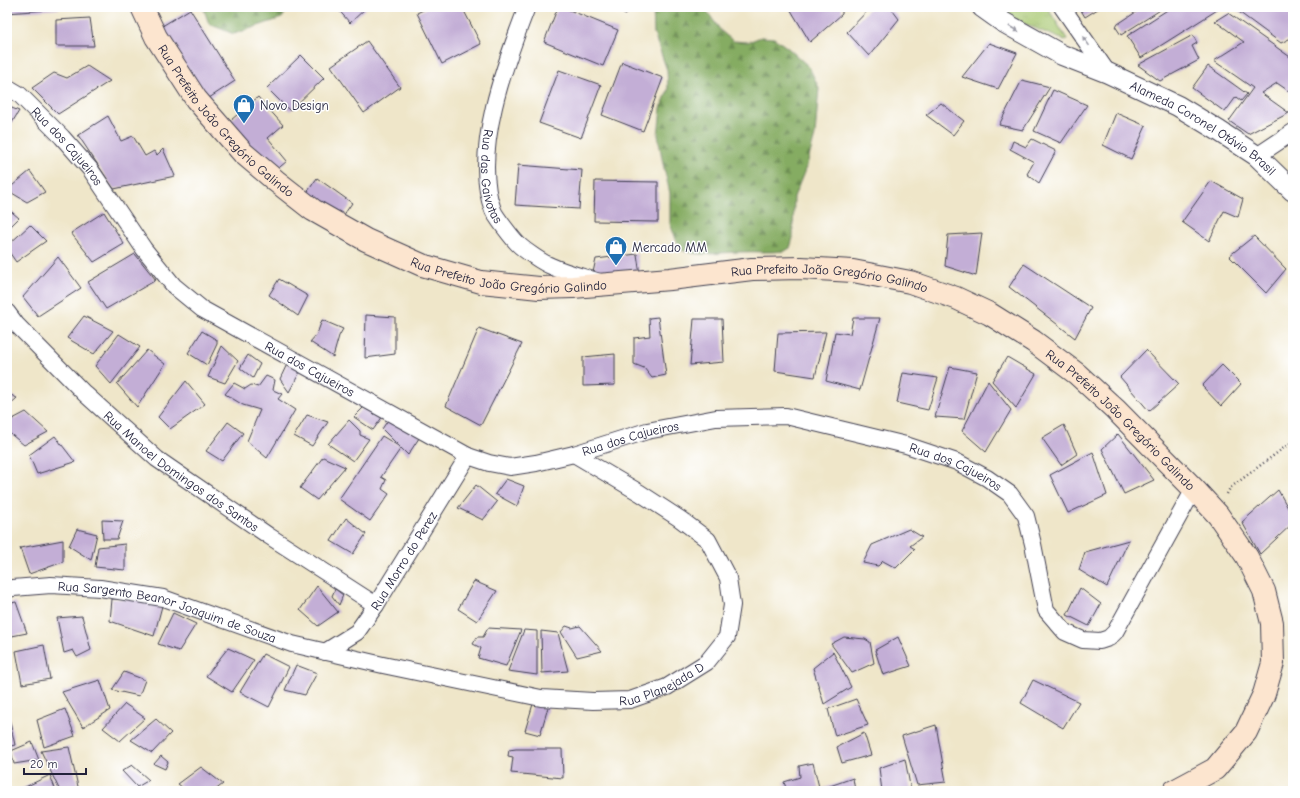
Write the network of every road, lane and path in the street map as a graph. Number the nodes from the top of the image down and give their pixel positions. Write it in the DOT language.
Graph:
graph roads {
  1 [pos="142,7"];
  2 [pos="527,7"];
  3 [pos="982,7"];
  4 [pos="1062,7"];
  5 [pos="1108,73"];
  6 [pos="7,87"];
  7 [pos="1293,132"];
  8 [pos="1257,156"];
  9 [pos="1293,191"];
  10 [pos="607,284"];
  11 [pos="10,323"];
  12 [pos="1293,441"];
  13 [pos="574,454"];
  14 [pos="468,456"];
  15 [pos="1194,489"];
  16 [pos="1218,515"];
  17 [pos="7,590"];
  18 [pos="376,604"];
  19 [pos="325,652"];
  20 [pos="1174,791"];
  1 -- 10 [label="main road, Rua Prefeito João Gregório Galindo"];
  2 -- 10 [label="street, Rua das Gaivotas"];
  3 -- 5 [label="street, Alameda Coronel Otávio Brasil, one-way"];
  5 -- 4 [label="street, Alameda Coronel Otávio Brasil, one-way"];
  5 -- 8 [label="street, Alameda Coronel Otávio Brasil"];
  6 -- 14 [label="street, Rua dos Cajueiros"];
  7 -- 8 [label="street"];
  8 -- 9 [label="street, Alameda Coronel Otávio Brasil"];
  10 -- 15 [label="main road, Rua Prefeito João Gregório Galindo"];
  11 -- 18 [label="street, Rua Manoel Domingos dos Santos"];
  12 -- 16 [label="path"];
  13 -- 14 [label="street, Rua dos Cajueiros"];
  13 -- 15 [label="street, Rua dos Cajueiros"];
  13 -- 19 [label="street, Rua Planejada D"];
  14 -- 18 [label="street, Rua Morro do Perez"];
  15 -- 16 [label="main road, Rua Prefeito João Gregório Galindo"];
  16 -- 20 [label="main road, Rua Prefeito João Gregório Galindo"];
  17 -- 19 [label="street, Rua Sargento Beanor Joaquim de Souza"];
  18 -- 19 [label="street, Rua Morro do Perez"];
}
